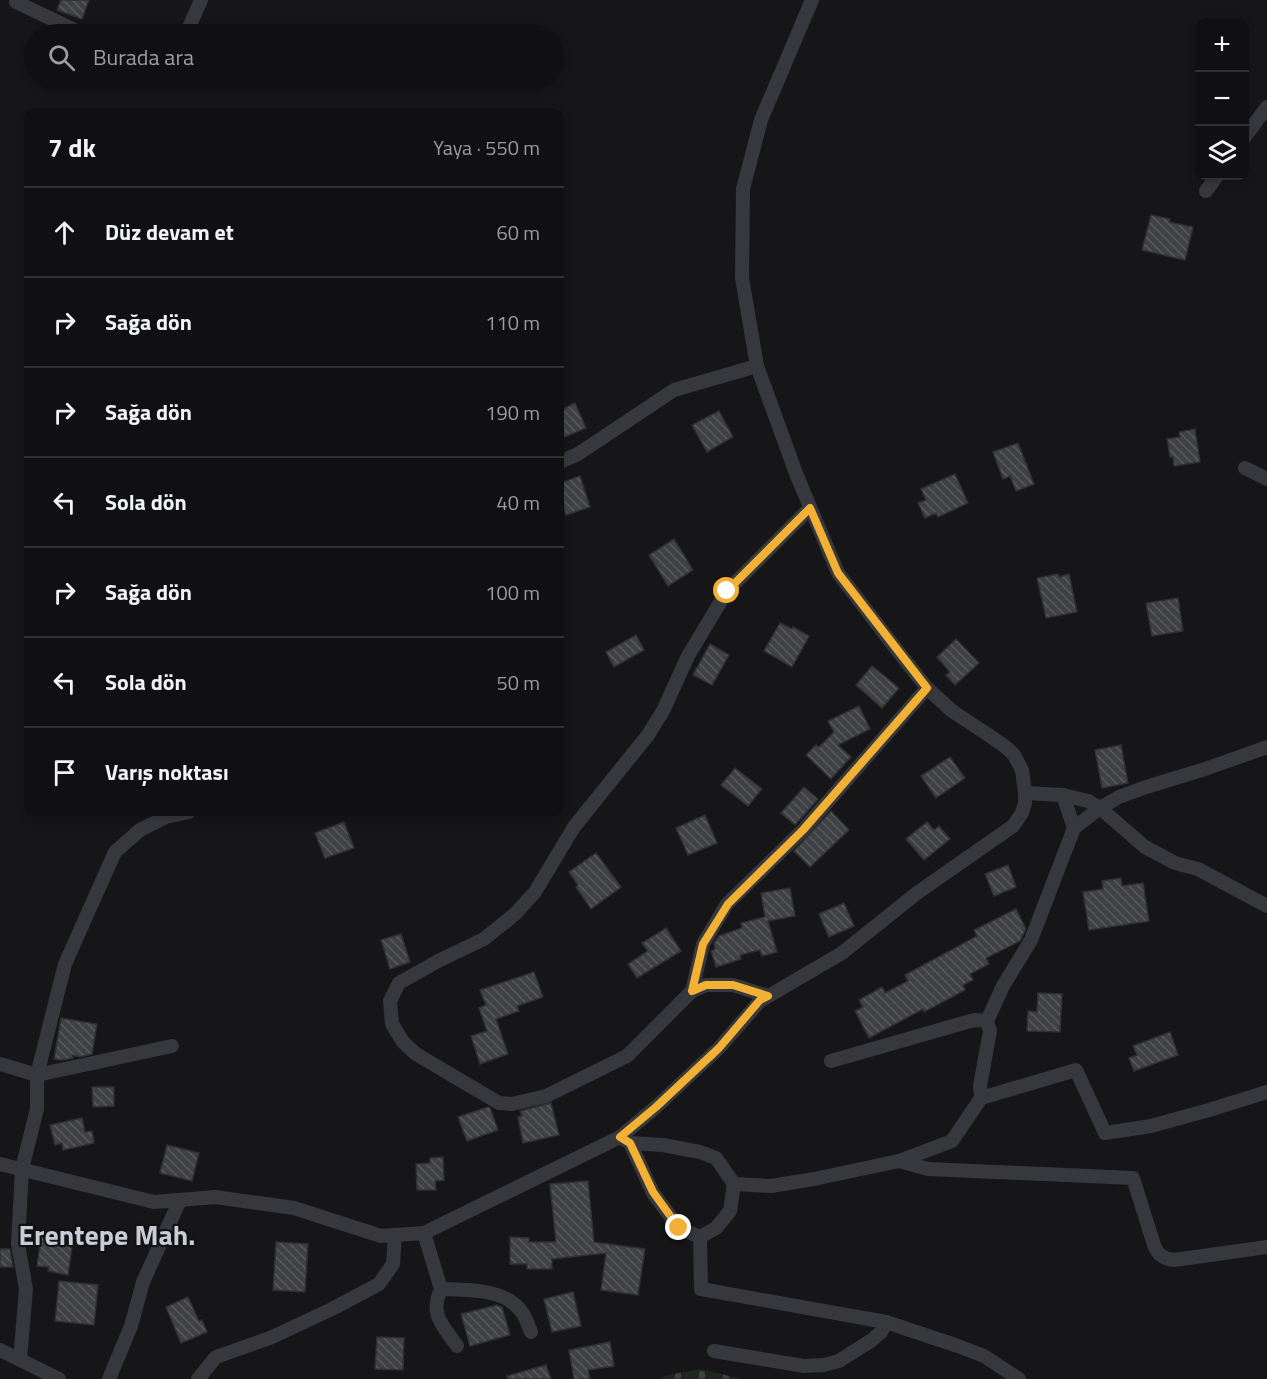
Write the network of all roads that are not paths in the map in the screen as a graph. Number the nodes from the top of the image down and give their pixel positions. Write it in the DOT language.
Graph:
graph roads {
  1 [pos="16,0"];
  2 [pos="201,0"];
  3 [pos="812,0"];
  4 [pos="62,24"];
  5 [pos="190,24"];
  6 [pos="1267,107"];
  7 [pos="1249,132"];
  8 [pos="1214,180"];
  9 [pos="1206,191"];
  10 [pos="757,366"];
  11 [pos="564,460"];
  12 [pos="1245,468"];
  13 [pos="1267,479"];
  14 [pos="810,508"];
  15 [pos="927,688"];
  16 [pos="1267,747"];
  17 [pos="1025,793"];
  18 [pos="1063,795"];
  19 [pos="1100,808"];
  20 [pos="171,816"];
  21 [pos="1074,828"];
  22 [pos="1267,906"];
  23 [pos="692,991"];
  24 [pos="768,996"];
  25 [pos="987,1021"];
  26 [pos="171,1046"];
  27 [pos="831,1061"];
  28 [pos="0,1064"];
  29 [pos="37,1075"];
  30 [pos="1267,1092"];
  31 [pos="981,1098"];
  32 [pos="625,1140"];
  33 [pos="899,1161"];
  34 [pos="0,1164"];
  35 [pos="22,1169"];
  36 [pos="734,1184"];
  37 [pos="180,1200"];
  38 [pos="424,1233"];
  39 [pos="395,1235"];
  40 [pos="700,1237"];
  41 [pos="1267,1247"];
  42 [pos="441,1289"];
  43 [pos="886,1322"];
  44 [pos="531,1332"];
  45 [pos="457,1346"];
  46 [pos="0,1350"];
  47 [pos="714,1351"];
  48 [pos="20,1360"];
  49 [pos="59,1379"];
  50 [pos="109,1379"];
  51 [pos="198,1379"];
  52 [pos="1019,1379"];
  1 -- 4 [label="street"];
  2 -- 5 [label="street"];
  3 -- 10 [label="street"];
  6 -- 7 [label="street"];
  8 -- 9 [label="street"];
  10 -- 11 [label="street"];
  10 -- 14 [label="street"];
  12 -- 13 [label="street"];
  14 -- 15 [label="street"];
  14 -- 23 [label="street"];
  15 -- 17 [label="street"];
  15 -- 23 [label="street"];
  16 -- 19 [label="street"];
  17 -- 18 [label="street"];
  17 -- 24 [label="street"];
  18 -- 19 [label="street"];
  18 -- 21 [label="street"];
  19 -- 21 [label="street"];
  19 -- 22 [label="street"];
  20 -- 29 [label="street"];
  21 -- 25 [label="street"];
  23 -- 24 [label="street"];
  24 -- 32 [label="street"];
  25 -- 27 [label="street"];
  25 -- 31 [label="street"];
  26 -- 29 [label="street"];
  28 -- 29 [label="street"];
  29 -- 35 [label="street"];
  30 -- 31 [label="street"];
  31 -- 33 [label="street"];
  32 -- 36 [label="street"];
  32 -- 38 [label="street"];
  32 -- 40 [label="street"];
  33 -- 36 [label="street"];
  33 -- 41 [label="street"];
  34 -- 35 [label="street"];
  35 -- 37 [label="street"];
  35 -- 48 [label="street"];
  36 -- 40 [label="street"];
  37 -- 39 [label="street"];
  37 -- 50 [label="street"];
  38 -- 39 [label="street"];
  38 -- 42 [label="street"];
  39 -- 51 [label="street"];
  40 -- 43 [label="street"];
  42 -- 44 [label="street"];
  42 -- 45 [label="street"];
  43 -- 47 [label="street"];
  43 -- 52 [label="street"];
  46 -- 48 [label="street"];
  48 -- 49 [label="street"];
}
